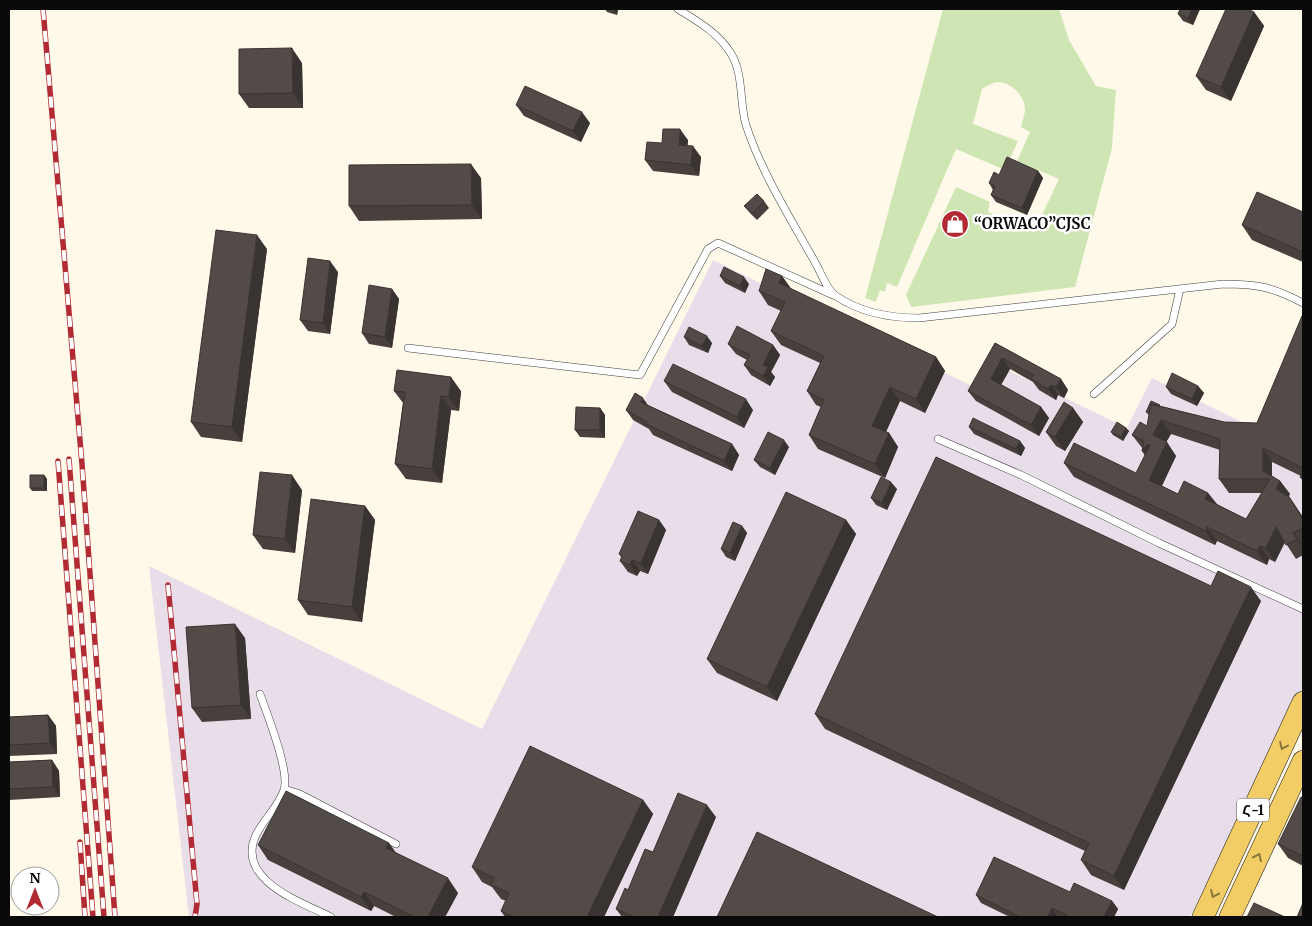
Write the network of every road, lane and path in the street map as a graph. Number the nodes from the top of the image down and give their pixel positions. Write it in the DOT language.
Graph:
graph roads {
  1 [pos="678,9"];
  2 [pos="1180,289"];
  3 [pos="834,295"];
  4 [pos="1303,303"];
  5 [pos="408,348"];
  6 [pos="1094,394"];
  7 [pos="938,439"];
  8 [pos="1303,609"];
  9 [pos="260,694"];
  10 [pos="1303,702"];
  11 [pos="1303,762"];
  12 [pos="284,789"];
  13 [pos="396,844"];
  14 [pos="331,917"];
  15 [pos="1203,917"];
  16 [pos="1230,917"];
  1 -- 3 [label="lane"];
  2 -- 3 [label="lane"];
  2 -- 4 [label="lane"];
  2 -- 6 [label="lane"];
  3 -- 5 [label="lane"];
  7 -- 8 [label="lane"];
  9 -- 12 [label="lane"];
  10 -- 15 [label="main road, Հ-1, one-way"];
  16 -- 11 [label="main road, Հ-1, one-way"];
  12 -- 13 [label="lane"];
  12 -- 14 [label="lane"];
}
